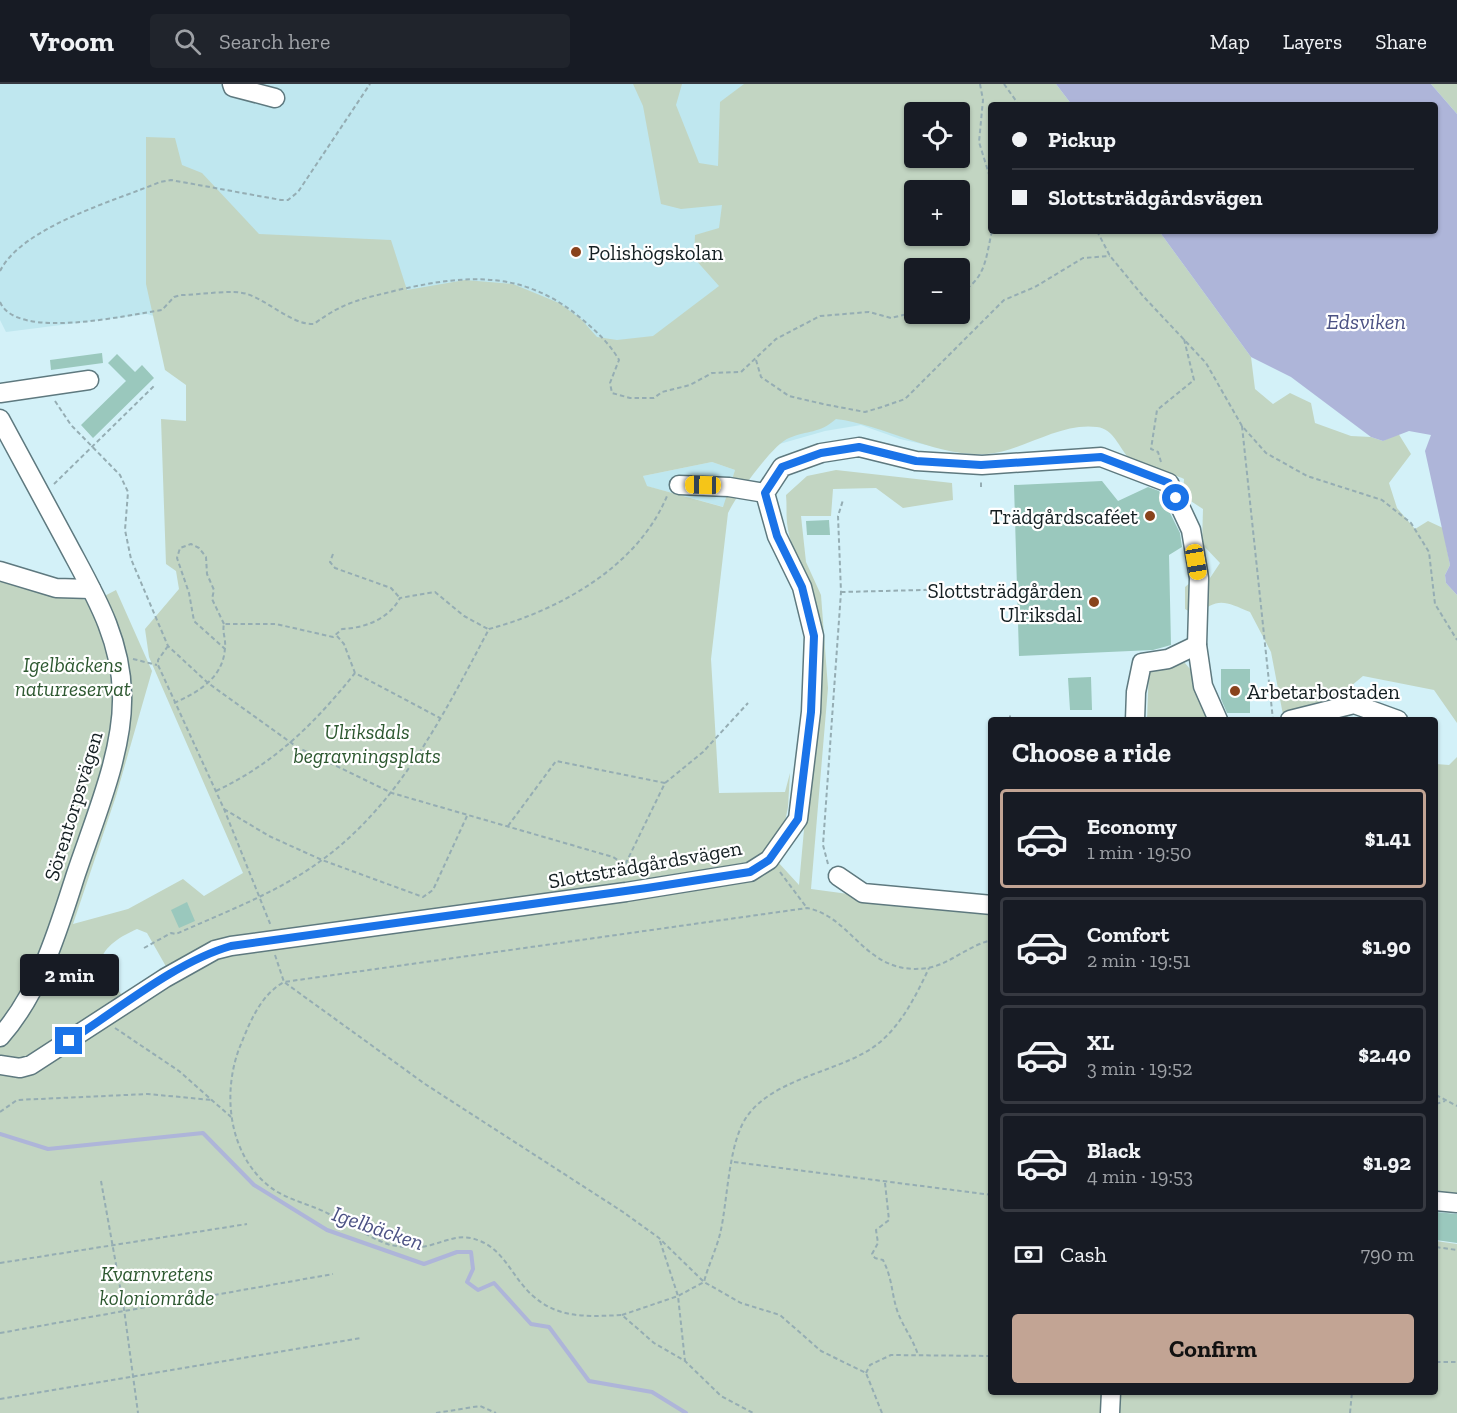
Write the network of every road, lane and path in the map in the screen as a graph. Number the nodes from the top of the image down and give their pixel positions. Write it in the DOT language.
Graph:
graph roads {
  1 [pos="232,84"];
  2 [pos="370,84"];
  3 [pos="980,84"];
  4 [pos="1004,84"];
  5 [pos="275,98"];
  6 [pos="1017,102"];
  7 [pos="988,171"];
  8 [pos="991,234"];
  9 [pos="1099,234"];
  10 [pos="1110,256"];
  11 [pos="0,271"];
  12 [pos="970,287"];
  13 [pos="0,302"];
  14 [pos="904,315"];
  15 [pos="1184,337"];
  16 [pos="756,359"];
  17 [pos="89,380"];
  18 [pos="155,385"];
  19 [pos="49,386"];
  20 [pos="0,393"];
  21 [pos="0,419"];
  22 [pos="1242,426"];
  23 [pos="92,447"];
  24 [pos="1156,476"];
  25 [pos="679,485"];
  26 [pos="765,493"];
  27 [pos="41,496"];
  28 [pos="843,500"];
  29 [pos="333,554"];
  30 [pos="0,571"];
  31 [pos="91,589"];
  32 [pos="963,589"];
  33 [pos="841,592"];
  34 [pos="400,598"];
  35 [pos="224,624"];
  36 [pos="489,629"];
  37 [pos="337,636"];
  38 [pos="1457,640"];
  39 [pos="1197,645"];
  40 [pos="168,646"];
  41 [pos="225,650"];
  42 [pos="118,656"];
  43 [pos="158,665"];
  44 [pos="355,672"];
  45 [pos="208,683"];
  46 [pos="174,703"];
  47 [pos="748,703"];
  48 [pos="1010,713"];
  49 [pos="1010,717"];
  50 [pos="1135,717"];
  51 [pos="1217,717"];
  52 [pos="1273,717"];
  53 [pos="1302,717"];
  54 [pos="1390,717"];
  55 [pos="440,718"];
  56 [pos="291,743"];
  57 [pos="665,783"];
  58 [pos="216,791"];
  59 [pos="392,793"];
  60 [pos="224,809"];
  61 [pos="467,816"];
  62 [pos="507,827"];
  63 [pos="322,860"];
  64 [pos="769,860"];
  65 [pos="622,869"];
  66 [pos="838,876"];
  67 [pos="626,892"];
  68 [pos="261,895"];
  69 [pos="988,905"];
  70 [pos="807,908"];
  71 [pos="273,940"];
  72 [pos="988,941"];
  73 [pos="144,948"];
  74 [pos="929,968"];
  75 [pos="284,982"];
  76 [pos="107,1017"];
  77 [pos="0,1037"];
  78 [pos="0,1065"];
  79 [pos="1438,1096"];
  80 [pos="212,1100"];
  81 [pos="1448,1101"];
  82 [pos="1438,1104"];
  83 [pos="1457,1106"];
  84 [pos="0,1112"];
  85 [pos="231,1117"];
  86 [pos="734,1162"];
  87 [pos="101,1181"];
  88 [pos="885,1183"];
  89 [pos="988,1195"];
  90 [pos="1438,1201"];
  91 [pos="1457,1203"];
  92 [pos="247,1224"];
  93 [pos="659,1238"];
  94 [pos="112,1244"];
  95 [pos="1438,1247"];
  96 [pos="1457,1250"];
  97 [pos="0,1263"];
  98 [pos="333,1274"];
  99 [pos="704,1282"];
  100 [pos="678,1296"];
  101 [pos="124,1309"];
  102 [pos="622,1315"];
  103 [pos="0,1333"];
  104 [pos="361,1338"];
  105 [pos="918,1355"];
  106 [pos="988,1356"];
  107 [pos="685,1361"];
  108 [pos="1438,1362"];
  109 [pos="1457,1362"];
  110 [pos="866,1373"];
  111 [pos="132,1377"];
  112 [pos="1111,1395"];
  113 [pos="1352,1395"];
  114 [pos="0,1400"];
  115 [pos="138,1413"];
  116 [pos="436,1413"];
  117 [pos="496,1413"];
  118 [pos="753,1413"];
  119 [pos="882,1413"];
  120 [pos="1110,1413"];
  121 [pos="1350,1413"];
  1 -- 5 [label="street"];
  2 -- 11 [label="path"];
  3 -- 7 [label="path"];
  4 -- 6 [label="path"];
  8 -- 12 [label="path"];
  9 -- 10 [label="path"];
  10 -- 15 [label="path"];
  10 -- 16 [label="path"];
  13 -- 16 [label="path"];
  14 -- 16 [label="path"];
  15 -- 22 [label="path"];
  15 -- 24 [label="path"];
  17 -- 19 [label="street"];
  18 -- 23 [label="path"];
  19 -- 20 [label="street"];
  19 -- 23 [label="path"];
  21 -- 27 [label="street, Sörentorpsvägen"];
  22 -- 38 [label="path"];
  22 -- 52 [label="path"];
  23 -- 27 [label="path"];
  23 -- 40 [label="path"];
  24 -- 26 [label="street"];
  24 -- 39 [label="street"];
  25 -- 26 [label="street"];
  25 -- 36 [label="path"];
  26 -- 64 [label="street, Slottsträdgårdsvägen"];
  27 -- 31 [label="street, Sörentorpsvägen"];
  28 -- 33 [label="path"];
  29 -- 34 [label="path"];
  30 -- 31 [label="street"];
  31 -- 42 [label="street, Sörentorpsvägen"];
  32 -- 33 [label="path"];
  33 -- 66 [label="path"];
  34 -- 36 [label="path"];
  34 -- 37 [label="path"];
  35 -- 37 [label="path"];
  35 -- 41 [label="path"];
  35 -- 41 [label="path"];
  36 -- 55 [label="path"];
  37 -- 44 [label="path"];
  39 -- 50 [label="street"];
  39 -- 51 [label="street"];
  40 -- 43 [label="path"];
  40 -- 45 [label="path"];
  41 -- 45 [label="path"];
  42 -- 43 [label="path"];
  42 -- 77 [label="street, Sörentorpsvägen"];
  43 -- 46 [label="path"];
  44 -- 55 [label="path"];
  44 -- 56 [label="path"];
  45 -- 46 [label="path"];
  45 -- 56 [label="path"];
  46 -- 58 [label="path"];
  47 -- 57 [label="path"];
  48 -- 49 [label="path"];
  53 -- 54 [label="street"];
  55 -- 59 [label="path"];
  56 -- 58 [label="path"];
  56 -- 59 [label="path"];
  57 -- 62 [label="path"];
  57 -- 65 [label="path"];
  58 -- 60 [label="path"];
  59 -- 61 [label="path"];
  59 -- 63 [label="path"];
  60 -- 63 [label="path"];
  60 -- 68 [label="path"];
  61 -- 62 [label="path"];
  61 -- 63 [label="path"];
  62 -- 65 [label="path"];
  63 -- 68 [label="path"];
  64 -- 67 [label="street, Slottsträdgårdsvägen"];
  64 -- 70 [label="path"];
  65 -- 67 [label="path"];
  66 -- 69 [label="street"];
  67 -- 71 [label="street, Slottsträdgårdsvägen"];
  68 -- 71 [label="path"];
  68 -- 73 [label="path"];
  70 -- 74 [label="path"];
  70 -- 75 [label="path"];
  71 -- 75 [label="path"];
  71 -- 76 [label="street, Slottsträdgårdsvägen"];
  72 -- 74 [label="path"];
  74 -- 86 [label="path"];
  75 -- 85 [label="path"];
  75 -- 93 [label="path"];
  76 -- 78 [label="street, Slottsträdgårdsvägen"];
  76 -- 80 [label="path"];
  79 -- 81 [label="path"];
  80 -- 84 [label="path"];
  80 -- 85 [label="path"];
  81 -- 82 [label="path"];
  81 -- 83 [label="path"];
  85 -- 102 [label="path"];
  86 -- 88 [label="path"];
  86 -- 99 [label="path"];
  87 -- 94 [label="path"];
  88 -- 89 [label="path"];
  88 -- 105 [label="path"];
  90 -- 91 [label="street"];
  92 -- 94 [label="path"];
  93 -- 99 [label="path"];
  93 -- 100 [label="path"];
  94 -- 97 [label="path"];
  94 -- 101 [label="path"];
  95 -- 96 [label="path"];
  98 -- 101 [label="path"];
  99 -- 100 [label="path"];
  99 -- 110 [label="path"];
  100 -- 102 [label="path"];
  100 -- 107 [label="path"];
  101 -- 103 [label="path"];
  101 -- 111 [label="path"];
  102 -- 107 [label="path"];
  104 -- 111 [label="path"];
  105 -- 106 [label="path"];
  105 -- 110 [label="path"];
  107 -- 118 [label="path"];
  108 -- 109 [label="path"];
  110 -- 119 [label="path"];
  111 -- 114 [label="path"];
  111 -- 115 [label="path"];
  112 -- 120 [label="street"];
  113 -- 121 [label="path"];
  116 -- 117 [label="path"];
}
